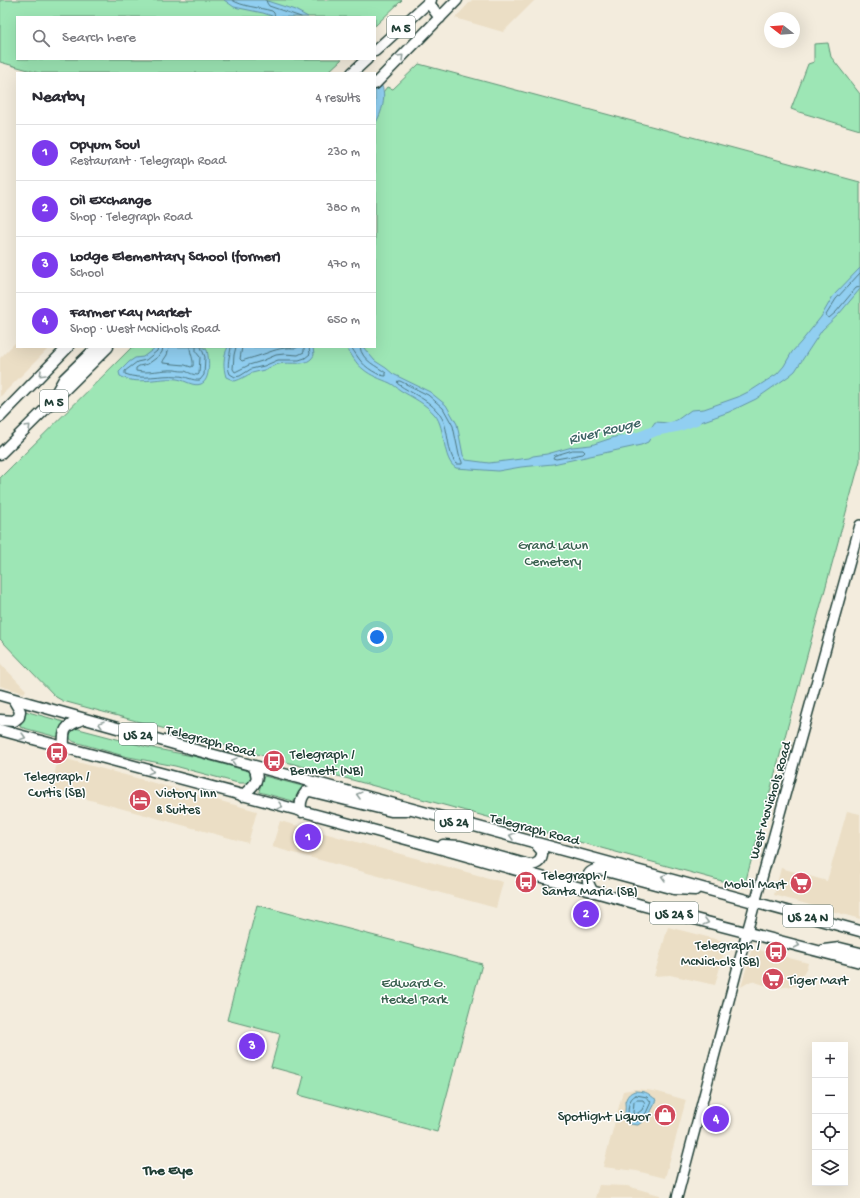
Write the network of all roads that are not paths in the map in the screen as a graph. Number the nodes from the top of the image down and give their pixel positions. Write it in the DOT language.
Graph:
graph roads {
  1 [pos="457,0"];
  2 [pos="429,1"];
  3 [pos="440,18"];
  4 [pos="376,50"];
  5 [pos="366,60"];
  6 [pos="353,72"];
  7 [pos="376,83"];
  8 [pos="67,348"];
  9 [pos="96,348"];
  10 [pos="107,348"];
  11 [pos="48,407"];
  12 [pos="0,417"];
  13 [pos="0,454"];
  14 [pos="860,525"];
  15 [pos="0,695"];
  16 [pos="14,698"];
  17 [pos="83,719"];
  18 [pos="0,720"];
  19 [pos="0,730"];
  20 [pos="64,748"];
  21 [pos="253,766"];
  22 [pos="242,796"];
  23 [pos="416,810"];
  24 [pos="302,812"];
  25 [pos="417,842"];
  26 [pos="534,842"];
  27 [pos="716,891"];
  28 [pos="597,893"];
  29 [pos="755,901"];
  30 [pos="860,931"];
  31 [pos="746,932"];
  32 [pos="820,950"];
  33 [pos="860,953"];
  34 [pos="860,962"];
  35 [pos="677,1198"];
  1 -- 3 [label="main road, M 5"];
  2 -- 3 [label="main road"];
  2 -- 4 [label="main road, M 5"];
  7 -- 3 [label="main road, M 5, one-way"];
  5 -- 6 [label="main road"];
  8 -- 12 [label="main road, M 5, one-way"];
  9 -- 11 [label="main road"];
  10 -- 11 [label="main road, M 5"];
  13 -- 11 [label="main road, M 5, one-way"];
  14 -- 29 [label="main road, West McNichols Road"];
  15 -- 16 [label="main road, Telegraph Road / US 24"];
  16 -- 17 [label="main road, Telegraph Road / US 24"];
  16 -- 18 [label="main road"];
  17 -- 20 [label="main road"];
  21 -- 17 [label="main road, Telegraph Road / US 24, one-way"];
  19 -- 20 [label="main road, US 24, one-way"];
  20 -- 22 [label="main road, US 24, one-way"];
  21 -- 22 [label="main road"];
  23 -- 21 [label="main road, Telegraph Road / US 24, one-way"];
  22 -- 24 [label="main road, US 24, one-way"];
  23 -- 24 [label="main road"];
  26 -- 23 [label="main road, Telegraph Road / US 24, one-way"];
  24 -- 25 [label="main road, US 24"];
  25 -- 26 [label="main road"];
  25 -- 28 [label="main road, US 24"];
  27 -- 26 [label="main road, Telegraph Road / US 24, one-way"];
  27 -- 28 [label="main road, Telegraph Road"];
  27 -- 29 [label="main road, Telegraph Road / US 24 N"];
  28 -- 31 [label="main road, US 24 S, one-way"];
  29 -- 30 [label="main road, Telegraph Road / US 24 N"];
  29 -- 31 [label="main road, West McNichols Road"];
  31 -- 32 [label="main road, US 24 S, one-way"];
  31 -- 35 [label="main road, West McNichols Road"];
  32 -- 33 [label="main road"];
  32 -- 34 [label="main road"];
}
